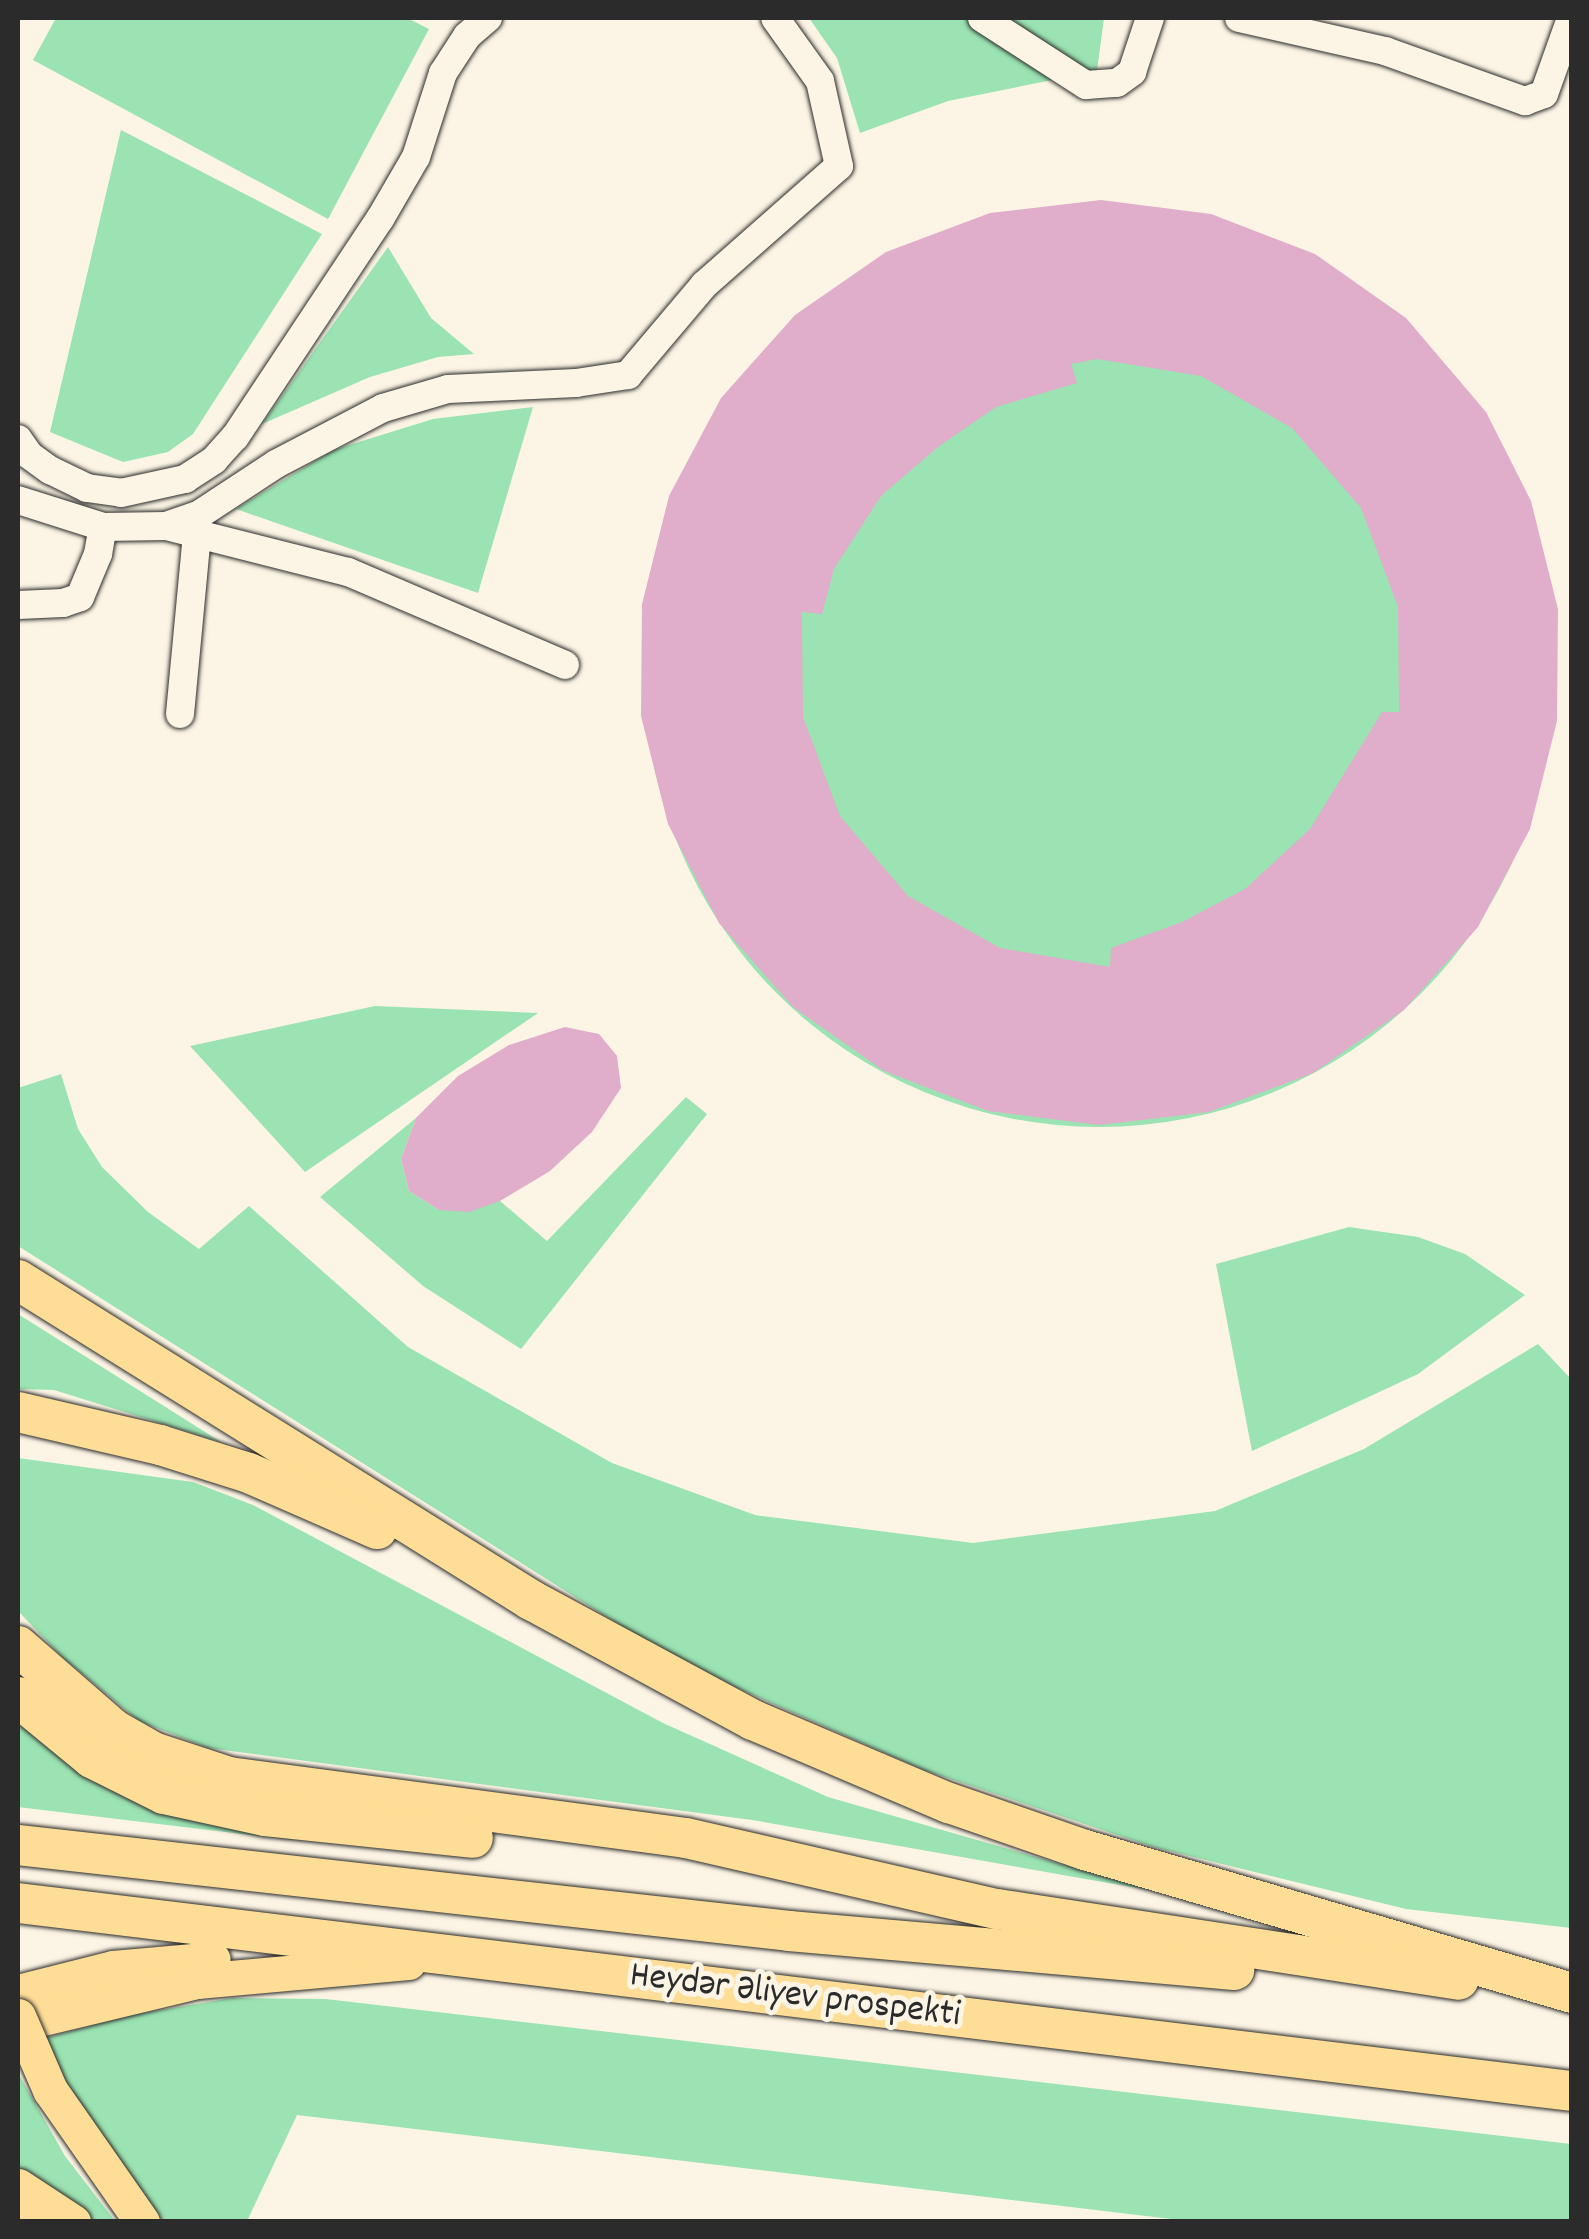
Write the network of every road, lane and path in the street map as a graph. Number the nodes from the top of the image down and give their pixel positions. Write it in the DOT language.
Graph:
graph roads {
  1 [pos="488,18"];
  2 [pos="774,18"];
  3 [pos="982,18"];
  4 [pos="1150,18"];
  5 [pos="1239,18"];
  6 [pos="1570,18"];
  7 [pos="18,439"];
  8 [pos="87,488"];
  9 [pos="18,500"];
  10 [pos="92,525"];
  11 [pos="166,526"];
  12 [pos="198,536"];
  13 [pos="18,605"];
  14 [pos="565,665"];
  15 [pos="180,714"];
  16 [pos="18,1280"];
  17 [pos="18,1412"];
  18 [pos="530,1600"];
  19 [pos="18,1646"];
  20 [pos="18,1697"];
  21 [pos="18,1844"];
  22 [pos="18,1903"];
  23 [pos="997,1908"];
  24 [pos="469,1957"];
  25 [pos="18,1992"];
  26 [pos="1572,1997"];
  27 [pos="18,2016"];
  28 [pos="18,2024"];
  29 [pos="1572,2090"];
  30 [pos="18,2186"];
  31 [pos="18,2215"];
  32 [pos="30,2222"];
  33 [pos="73,2222"];
  34 [pos="142,2222"];
  1 -- 8 [label="lane"];
  2 -- 11 [label="lane"];
  3 -- 4 [label="lane"];
  5 -- 6 [label="lane"];
  7 -- 8 [label="lane"];
  8 -- 10 [label="lane"];
  9 -- 10 [label="lane"];
  10 -- 11 [label="lane"];
  10 -- 13 [label="lane"];
  11 -- 12 [label="lane"];
  12 -- 14 [label="lane"];
  12 -- 15 [label="lane"];
  16 -- 18 [label="highway"];
  17 -- 18 [label="highway"];
  18 -- 26 [label="highway"];
  19 -- 23 [label="highway"];
  20 -- 23 [label="highway"];
  21 -- 26 [label="highway, Heydər Əliyev prospekti"];
  22 -- 24 [label="highway, Heydər Əliyev prospekti"];
  23 -- 26 [label="highway"];
  24 -- 25 [label="main road"];
  24 -- 28 [label="main road"];
  24 -- 29 [label="highway, Heydər Əliyev prospekti"];
  27 -- 34 [label="main road, bridge"];
  30 -- 33 [label="main road"];
  31 -- 32 [label="main road"];
}
